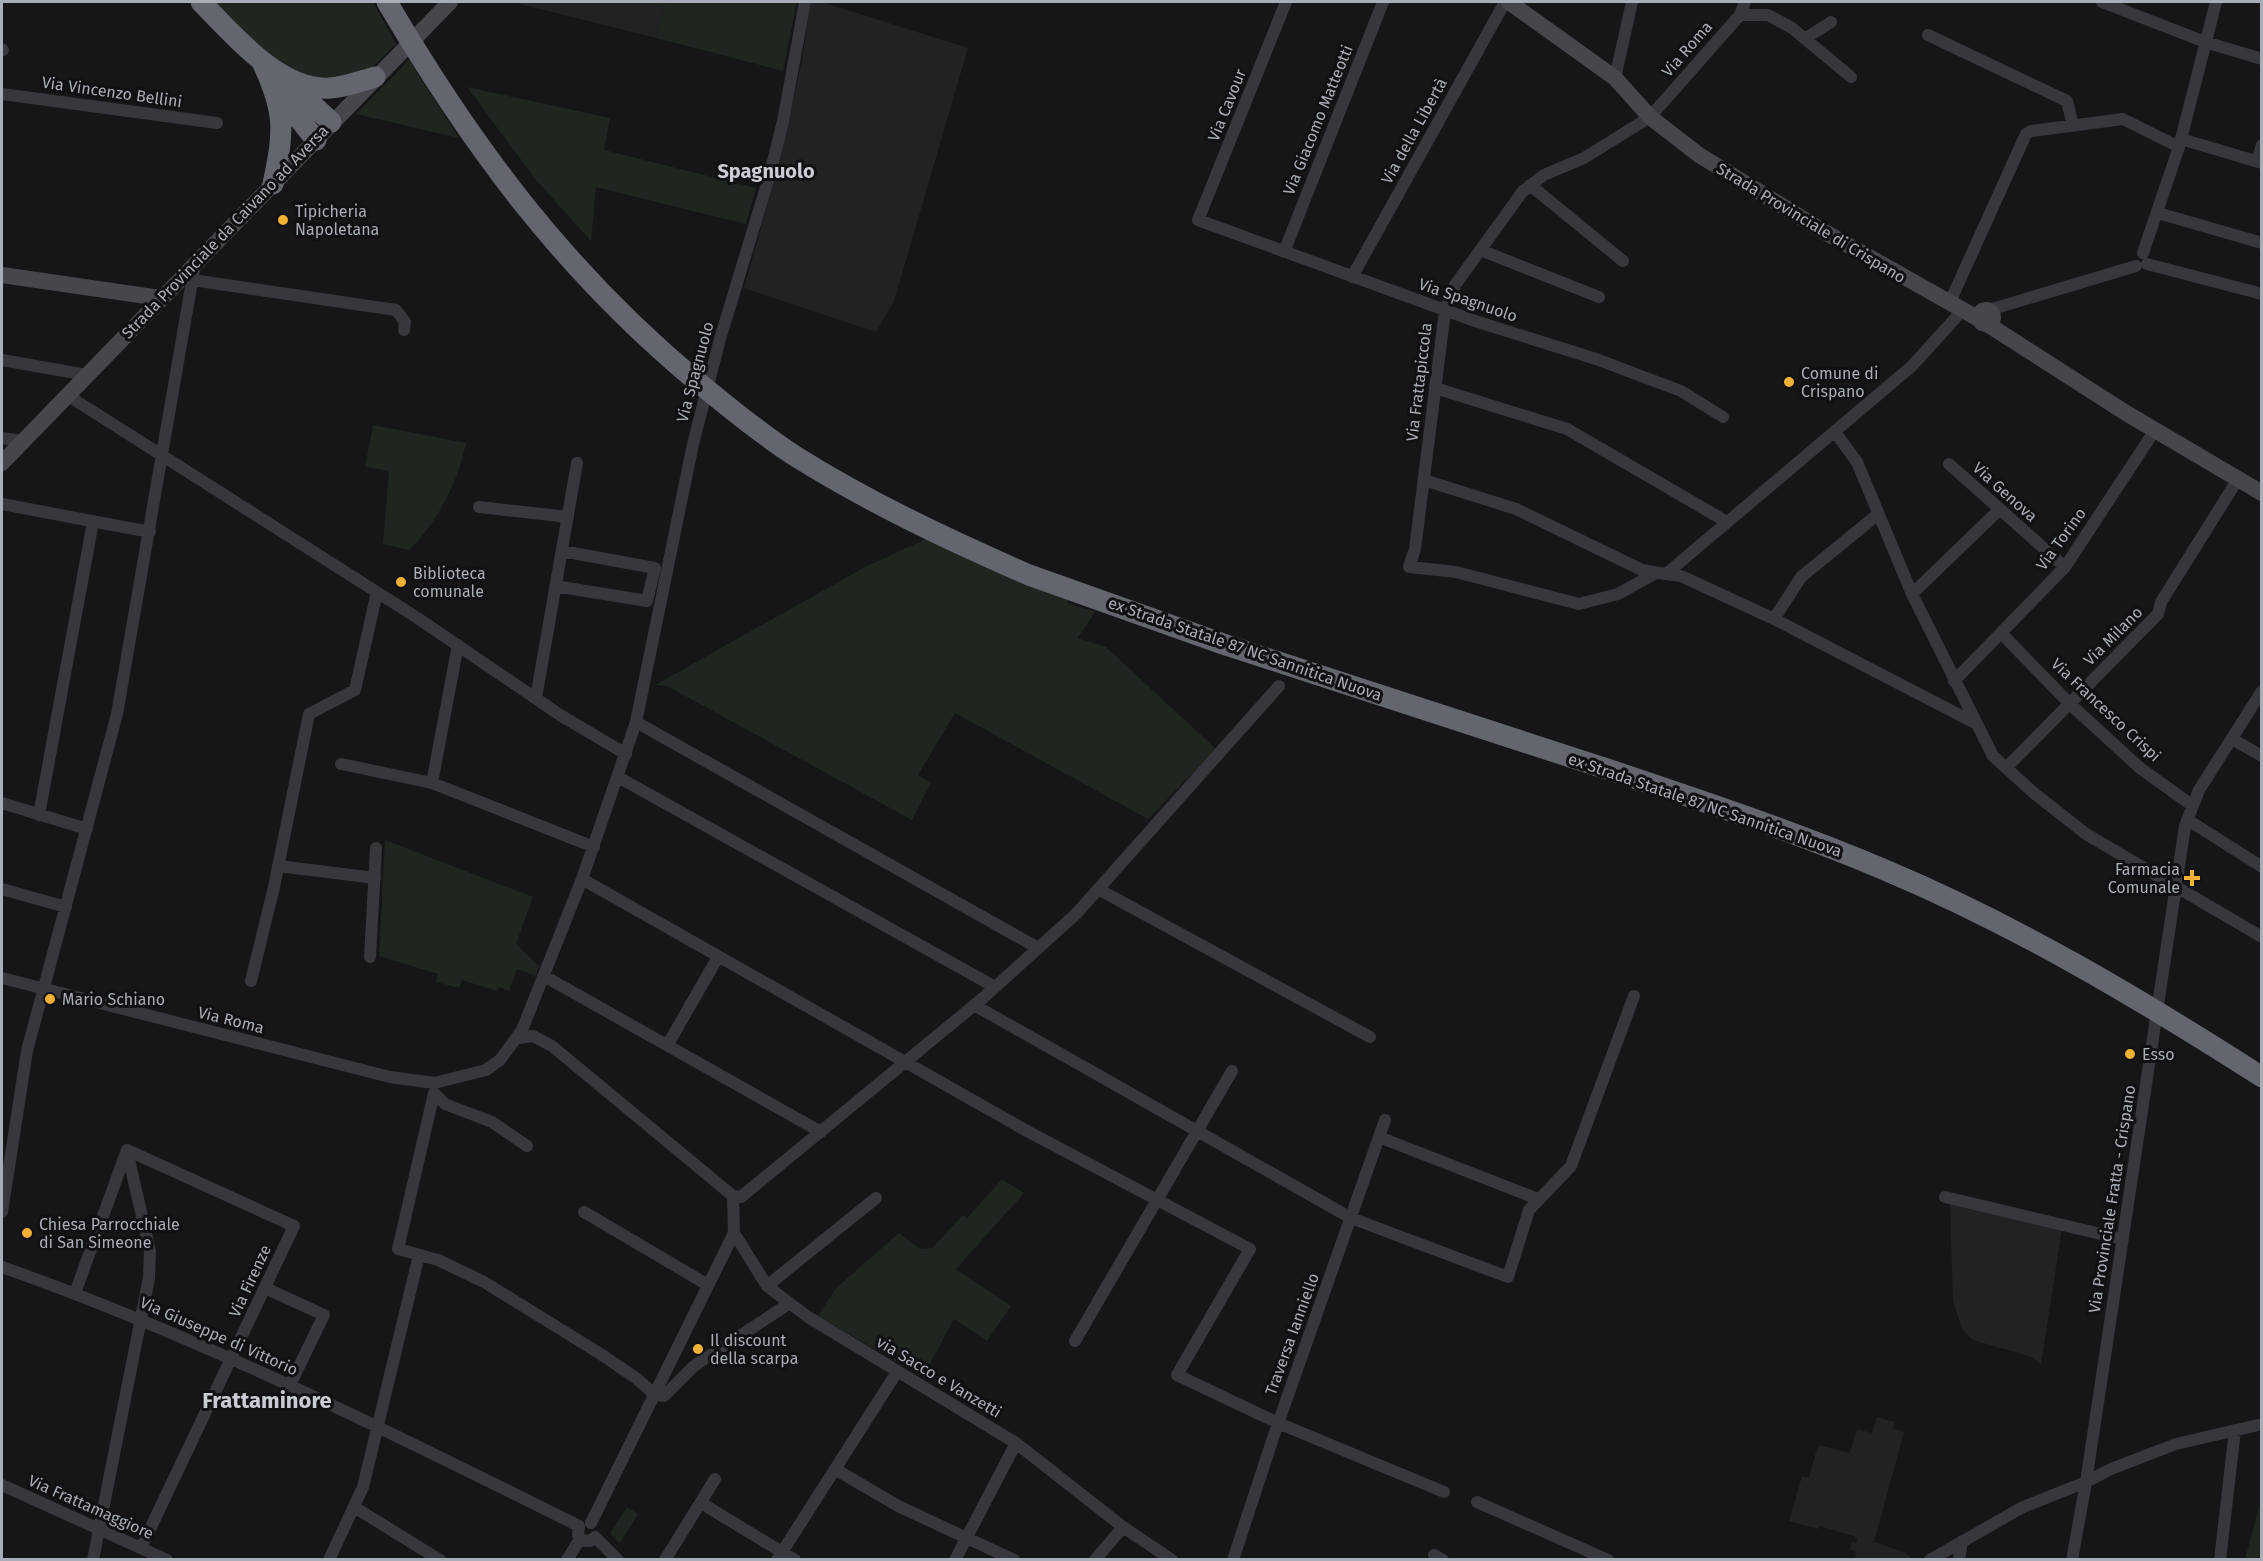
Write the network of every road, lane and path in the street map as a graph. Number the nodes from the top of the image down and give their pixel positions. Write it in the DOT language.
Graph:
graph roads {
  1 [pos="201,2"];
  2 [pos="387,2"];
  3 [pos="450,2"];
  4 [pos="805,2"];
  5 [pos="1286,2"];
  6 [pos="1383,2"];
  7 [pos="1507,2"];
  8 [pos="1632,2"];
  9 [pos="1745,2"];
  10 [pos="2102,2"];
  11 [pos="2216,2"];
  12 [pos="2130,7"];
  13 [pos="1740,15"];
  14 [pos="1831,22"];
  15 [pos="1928,35"];
  16 [pos="1806,38"];
  17 [pos="2205,42"];
  18 [pos="2262,59"];
  19 [pos="375,76"];
  20 [pos="1851,77"];
  21 [pos="1615,78"];
  22 [pos="278,82"];
  23 [pos="2,94"];
  24 [pos="1650,117"];
  25 [pos="331,122"];
  26 [pos="217,123"];
  27 [pos="2073,125"];
  28 [pos="316,140"];
  29 [pos="2180,143"];
  30 [pos="2262,145"];
  31 [pos="2259,162"];
  32 [pos="273,184"];
  33 [pos="1530,185"];
  34 [pos="2158,213"];
  35 [pos="1198,220"];
  36 [pos="2262,243"];
  37 [pos="1480,250"];
  38 [pos="1284,252"];
  39 [pos="1623,261"];
  40 [pos="2142,261"];
  41 [pos="194,272"];
  42 [pos="2,275"];
  43 [pos="1352,277"];
  44 [pos="2262,294"];
  45 [pos="1599,297"];
  46 [pos="160,298"];
  47 [pos="1955,308"];
  48 [pos="1445,311"];
  49 [pos="1985,318"];
  50 [pos="404,330"];
  51 [pos="2,360"];
  52 [pos="87,375"];
  53 [pos="1435,388"];
  54 [pos="68,395"];
  55 [pos="1723,417"];
  56 [pos="2155,430"];
  57 [pos="1834,432"];
  58 [pos="2,438"];
  59 [pos="23,441"];
  60 [pos="163,456"];
  61 [pos="2,463"];
  62 [pos="577,463"];
  63 [pos="1949,464"];
  64 [pos="2238,479"];
  65 [pos="1424,480"];
  66 [pos="2262,493"];
  67 [pos="2,504"];
  68 [pos="479,507"];
  69 [pos="2000,509"];
  70 [pos="1878,515"];
  71 [pos="568,517"];
  72 [pos="93,522"];
  73 [pos="1727,522"];
  74 [pos="150,532"];
  75 [pos="561,551"];
  76 [pos="2065,567"];
  77 [pos="1660,574"];
  78 [pos="555,586"];
  79 [pos="377,592"];
  80 [pos="1912,594"];
  81 [pos="1774,620"];
  82 [pos="2001,633"];
  83 [pos="458,645"];
  84 [pos="1954,681"];
  85 [pos="1279,686"];
  86 [pos="2262,691"];
  87 [pos="536,698"];
  88 [pos="2070,704"];
  89 [pos="636,722"];
  90 [pos="1975,723"];
  91 [pos="2232,739"];
  92 [pos="626,754"];
  93 [pos="2262,756"];
  94 [pos="341,764"];
  95 [pos="2006,768"];
  96 [pos="618,777"];
  97 [pos="432,783"];
  98 [pos="2,803"];
  99 [pos="2193,806"];
  100 [pos="39,815"];
  101 [pos="2187,820"];
  102 [pos="87,830"];
  103 [pos="594,847"];
  104 [pos="376,848"];
  105 [pos="278,866"];
  106 [pos="2262,867"];
  107 [pos="375,879"];
  108 [pos="582,879"];
  109 [pos="2175,885"];
  110 [pos="2,889"];
  111 [pos="1098,889"];
  112 [pos="66,907"];
  113 [pos="2262,937"];
  114 [pos="1038,948"];
  115 [pos="370,957"];
  116 [pos="718,957"];
  117 [pos="544,976"];
  118 [pos="2,978"];
  119 [pos="251,981"];
  120 [pos="995,987"];
  121 [pos="46,990"];
  122 [pos="1634,996"];
  123 [pos="974,1005"];
  124 [pos="1370,1037"];
  125 [pos="518,1038"];
  126 [pos="668,1044"];
  127 [pos="906,1062"];
  128 [pos="1232,1071"];
  129 [pos="2262,1077"];
  130 [pos="434,1088"];
  131 [pos="1385,1120"];
  132 [pos="1199,1130"];
  133 [pos="821,1132"];
  134 [pos="1379,1137"];
  135 [pos="527,1146"];
  136 [pos="127,1150"];
  137 [pos="733,1196"];
  138 [pos="1945,1197"];
  139 [pos="876,1198"];
  140 [pos="1538,1199"];
  141 [pos="1158,1201"];
  142 [pos="2,1212"];
  143 [pos="584,1212"];
  144 [pos="1351,1218"];
  145 [pos="734,1233"];
  146 [pos="2122,1239"];
  147 [pos="419,1256"];
  148 [pos="2,1267"];
  149 [pos="708,1284"];
  150 [pos="767,1286"];
  151 [pos="265,1288"];
  152 [pos="75,1293"];
  153 [pos="790,1303"];
  154 [pos="140,1318"];
  155 [pos="1075,1341"];
  156 [pos="231,1360"];
  157 [pos="670,1363"];
  158 [pos="687,1372"];
  159 [pos="897,1372"];
  160 [pos="290,1385"];
  161 [pos="654,1394"];
  162 [pos="1278,1423"];
  163 [pos="2262,1424"];
  164 [pos="379,1427"];
  165 [pos="2235,1430"];
  166 [pos="1016,1443"];
  167 [pos="834,1469"];
  168 [pos="715,1479"];
  169 [pos="2086,1482"];
  170 [pos="2,1485"];
  171 [pos="1444,1492"];
  172 [pos="1478,1502"];
  173 [pos="701,1503"];
  174 [pos="354,1507"];
  175 [pos="1123,1527"];
  176 [pos="99,1529"];
  177 [pos="583,1529"];
  178 [pos="968,1536"];
  179 [pos="1962,1541"];
  180 [pos="141,1548"];
  181 [pos="779,1555"];
  182 [pos="93,1560"];
  183 [pos="167,1560"];
  184 [pos="329,1560"];
  185 [pos="440,1560"];
  186 [pos="567,1560"];
  187 [pos="618,1560"];
  188 [pos="665,1560"];
  189 [pos="795,1560"];
  190 [pos="955,1560"];
  191 [pos="1014,1560"];
  192 [pos="1095,1560"];
  193 [pos="1172,1560"];
  194 [pos="1233,1560"];
  195 [pos="1608,1560"];
  196 [pos="1930,1560"];
  197 [pos="1959,1560"];
  198 [pos="2072,1560"];
  199 [pos="2220,1560"];
  1 -- 22 [label="highway"];
  2 -- 129 [label="highway, ex Strada Statale 87 NC Sannitica Nuova, bridge"];
  3 -- 19 [label="street, Strada Provinciale da Caivano ad Aversa"];
  4 -- 89 [label="street, Via Spagnuolo"];
  5 -- 35 [label="street, Via Cavour"];
  6 -- 38 [label="street, Via Giacomo Matteotti"];
  7 -- 21 [label="street, Strada Provinciale di Crispano"];
  7 -- 43 [label="street, Via della Libertà"];
  8 -- 21 [label="street"];
  9 -- 13 [label="street, Via Roma"];
  10 -- 12 [label="street"];
  11 -- 17 [label="street"];
  12 -- 17 [label="street"];
  13 -- 16 [label="street"];
  13 -- 24 [label="street, Via Roma"];
  14 -- 16 [label="street"];
  15 -- 27 [label="street"];
  16 -- 20 [label="street"];
  17 -- 18 [label="street"];
  17 -- 29 [label="street"];
  19 -- 22 [label="highway"];
  19 -- 25 [label="street, Strada Provinciale da Caivano ad Aversa"];
  21 -- 24 [label="street, Strada Provinciale di Crispano"];
  22 -- 25 [label="highway"];
  22 -- 28 [label="highway"];
  22 -- 32 [label="highway"];
  23 -- 26 [label="street, Via Vincenzo Bellini"];
  24 -- 33 [label="street, Via Frattapiccola"];
  24 -- 47 [label="street, Strada Provinciale di Crispano"];
  25 -- 28 [label="street, Strada Provinciale da Caivano ad Aversa"];
  27 -- 29 [label="street"];
  27 -- 47 [label="street"];
  28 -- 32 [label="street, Strada Provinciale da Caivano ad Aversa"];
  29 -- 31 [label="street"];
  29 -- 34 [label="street"];
  30 -- 31 [label="street"];
  32 -- 41 [label="street, Strada Provinciale da Caivano ad Aversa"];
  33 -- 37 [label="street, Via Frattapiccola"];
  33 -- 39 [label="street"];
  34 -- 36 [label="street"];
  34 -- 40 [label="street"];
  35 -- 38 [label="street, Via Spagnuolo"];
  37 -- 45 [label="street"];
  37 -- 48 [label="street, Via Frattapiccola"];
  38 -- 43 [label="street, Via Spagnuolo"];
  40 -- 44 [label="street"];
  40 -- 49 [label="street"];
  41 -- 46 [label="street, Strada Provinciale da Caivano ad Aversa"];
  41 -- 50 [label="street"];
  41 -- 60 [label="street"];
  42 -- 46 [label="street"];
  43 -- 48 [label="street, Via Spagnuolo"];
  46 -- 52 [label="street, Strada Provinciale da Caivano ad Aversa"];
  47 -- 49 [label="street, Strada Provinciale di Crispano"];
  47 -- 57 [label="street"];
  48 -- 53 [label="street, Via Frattapiccola"];
  48 -- 55 [label="street, Via Spagnuolo"];
  49 -- 56 [label="street, Strada Provinciale di Crispano"];
  51 -- 52 [label="street"];
  52 -- 54 [label="street, Strada Provinciale da Caivano ad Aversa"];
  53 -- 65 [label="street, Via Frattapiccola"];
  53 -- 73 [label="street"];
  54 -- 59 [label="street, Strada Provinciale da Caivano ad Aversa"];
  54 -- 60 [label="street"];
  56 -- 64 [label="street, Strada Provinciale di Crispano"];
  56 -- 76 [label="street, Via Torino"];
  57 -- 70 [label="street"];
  57 -- 73 [label="street"];
  58 -- 59 [label="street"];
  59 -- 61 [label="street, Strada Provinciale da Caivano ad Aversa"];
  60 -- 74 [label="street"];
  60 -- 79 [label="street"];
  62 -- 71 [label="street"];
  63 -- 69 [label="street, Via Genova"];
  64 -- 66 [label="street, Strada Provinciale di Crispano"];
  64 -- 88 [label="street, Via Milano"];
  65 -- 77 [label="street"];
  65 -- 77 [label="street, Via Frattapiccola"];
  67 -- 72 [label="street"];
  68 -- 71 [label="street"];
  69 -- 76 [label="street, Via Genova"];
  69 -- 80 [label="street"];
  70 -- 80 [label="street"];
  70 -- 81 [label="street"];
  71 -- 75 [label="street"];
  72 -- 74 [label="street"];
  72 -- 100 [label="street"];
  73 -- 77 [label="street"];
  74 -- 102 [label="street"];
  75 -- 78 [label="street"];
  75 -- 78 [label="street"];
  76 -- 82 [label="street, Via Torino"];
  77 -- 81 [label="street"];
  78 -- 87 [label="street"];
  79 -- 83 [label="street"];
  79 -- 105 [label="street"];
  80 -- 84 [label="street"];
  81 -- 90 [label="street"];
  82 -- 84 [label="street, Via Torino"];
  82 -- 88 [label="street, Via Francesco Crispi"];
  83 -- 87 [label="street"];
  83 -- 97 [label="street"];
  84 -- 90 [label="street"];
  85 -- 111 [label="street"];
  86 -- 91 [label="street, Via Provinciale Fratta - Crispano"];
  87 -- 92 [label="street"];
  88 -- 95 [label="street, Via Milano"];
  88 -- 99 [label="street, Via Francesco Crispi"];
  89 -- 92 [label="street, Via Spagnuolo"];
  89 -- 114 [label="street"];
  90 -- 95 [label="street"];
  91 -- 93 [label="street"];
  91 -- 99 [label="street, Via Provinciale Fratta - Crispano"];
  92 -- 96 [label="street, Via Spagnuolo"];
  94 -- 97 [label="street"];
  95 -- 109 [label="street"];
  96 -- 103 [label="street, Via Spagnuolo"];
  96 -- 120 [label="street"];
  97 -- 103 [label="street"];
  98 -- 100 [label="street"];
  99 -- 101 [label="street, Via Provinciale Fratta - Crispano"];
  100 -- 102 [label="street"];
  101 -- 106 [label="street"];
  101 -- 109 [label="street, Via Provinciale Fratta - Crispano"];
  102 -- 112 [label="street"];
  103 -- 108 [label="street, Via Spagnuolo"];
  104 -- 107 [label="street"];
  105 -- 107 [label="street"];
  105 -- 119 [label="street"];
  107 -- 115 [label="street"];
  108 -- 116 [label="street"];
  108 -- 117 [label="street, Via Spagnuolo"];
  109 -- 113 [label="street"];
  109 -- 146 [label="street, Via Provinciale Fratta - Crispano"];
  110 -- 112 [label="street"];
  111 -- 114 [label="street"];
  111 -- 124 [label="street"];
  112 -- 121 [label="street"];
  114 -- 120 [label="street"];
  116 -- 126 [label="street"];
  116 -- 127 [label="street"];
  117 -- 125 [label="street, Via Roma"];
  117 -- 126 [label="street"];
  118 -- 121 [label="street, Via Roma"];
  120 -- 123 [label="street"];
  121 -- 130 [label="street, Via Roma"];
  121 -- 142 [label="street"];
  122 -- 140 [label="street"];
  123 -- 127 [label="street"];
  123 -- 132 [label="street"];
  125 -- 130 [label="street, Via Roma"];
  125 -- 137 [label="street"];
  126 -- 133 [label="street"];
  127 -- 133 [label="street"];
  127 -- 141 [label="street"];
  128 -- 132 [label="street"];
  130 -- 135 [label="street"];
  130 -- 147 [label="street"];
  131 -- 134 [label="street, Traversa Ianniello"];
  132 -- 141 [label="street"];
  132 -- 144 [label="street"];
  133 -- 137 [label="street"];
  134 -- 140 [label="street"];
  134 -- 144 [label="street, Traversa Ianniello"];
  136 -- 151 [label="street, Via Firenze"];
  136 -- 152 [label="street"];
  136 -- 154 [label="street"];
  137 -- 145 [label="street"];
  138 -- 146 [label="street"];
  139 -- 150 [label="street"];
  140 -- 144 [label="street"];
  141 -- 155 [label="street"];
  141 -- 162 [label="street"];
  143 -- 149 [label="street"];
  144 -- 162 [label="street, Traversa Ianniello"];
  145 -- 149 [label="street"];
  145 -- 150 [label="street, via Sacco e Vanzetti"];
  146 -- 169 [label="street, Via Provinciale Fratta - Crispano"];
  147 -- 161 [label="street"];
  147 -- 164 [label="street"];
  148 -- 152 [label="street, Via Giuseppe di Vittorio"];
  149 -- 157 [label="street"];
  150 -- 153 [label="street, via Sacco e Vanzetti"];
  151 -- 156 [label="street, Via Firenze"];
  151 -- 160 [label="street"];
  152 -- 154 [label="street, Via Giuseppe di Vittorio"];
  153 -- 158 [label="street"];
  153 -- 159 [label="street, via Sacco e Vanzetti"];
  154 -- 156 [label="street, Via Giuseppe di Vittorio"];
  154 -- 176 [label="street"];
  156 -- 160 [label="street, Via Giuseppe di Vittorio"];
  156 -- 180 [label="street, Via Firenze"];
  157 -- 158 [label="street"];
  157 -- 161 [label="street"];
  158 -- 161 [label="street"];
  159 -- 166 [label="street, via Sacco e Vanzetti"];
  159 -- 167 [label="street"];
  160 -- 164 [label="street, Via Giuseppe di Vittorio"];
  161 -- 177 [label="street"];
  162 -- 171 [label="street"];
  162 -- 194 [label="street, Traversa Ianniello"];
  163 -- 165 [label="street"];
  164 -- 174 [label="street"];
  164 -- 177 [label="street, Via Giuseppe di Vittorio"];
  165 -- 169 [label="street"];
  165 -- 199 [label="street"];
  166 -- 175 [label="street, via Sacco e Vanzetti"];
  166 -- 178 [label="street"];
  167 -- 178 [label="street"];
  167 -- 181 [label="street"];
  168 -- 173 [label="street"];
  169 -- 179 [label="street"];
  169 -- 198 [label="street, Via Provinciale Fratta - Crispano"];
  170 -- 176 [label="street, Via Frattamaggiore"];
  172 -- 195 [label="street"];
  173 -- 181 [label="street"];
  173 -- 188 [label="street"];
  174 -- 184 [label="street"];
  174 -- 185 [label="street"];
  175 -- 192 [label="street"];
  175 -- 193 [label="street, via Sacco e Vanzetti"];
  176 -- 180 [label="street, Via Frattamaggiore"];
  176 -- 182 [label="street"];
  177 -- 186 [label="street"];
  177 -- 187 [label="street"];
  178 -- 190 [label="street"];
  178 -- 191 [label="street"];
  179 -- 196 [label="street"];
  179 -- 197 [label="street"];
  180 -- 183 [label="street, Via Frattamaggiore"];
  181 -- 189 [label="street"];
}
